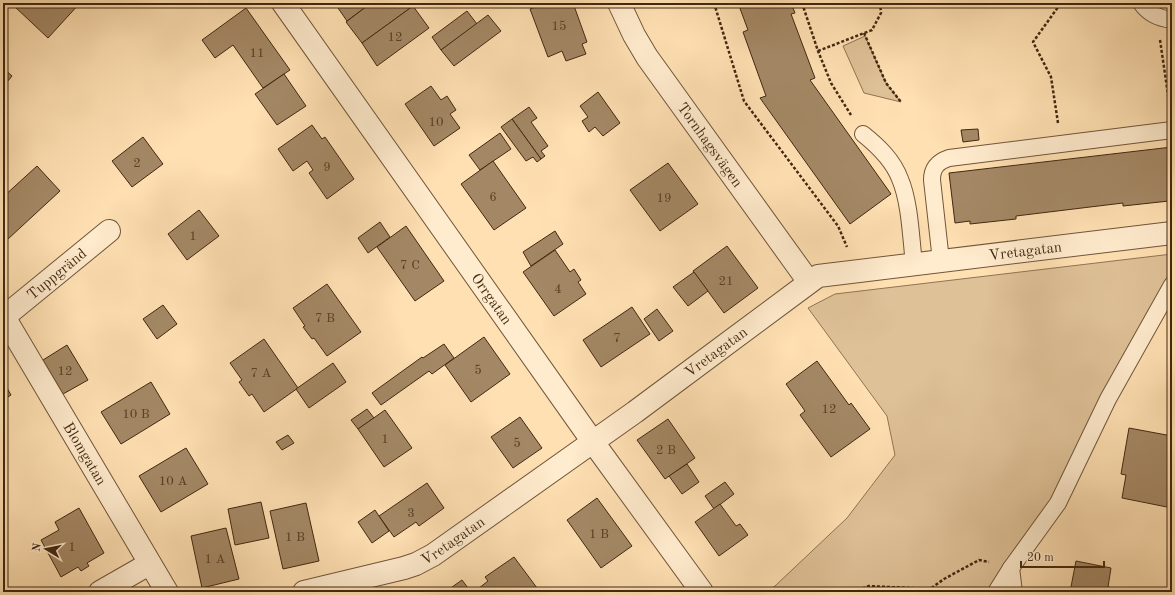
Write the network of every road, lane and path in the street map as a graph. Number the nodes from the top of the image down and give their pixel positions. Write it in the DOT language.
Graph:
graph roads {
  1 [pos="283,3"];
  2 [pos="619,3"];
  3 [pos="714,3"];
  4 [pos="802,3"];
  5 [pos="880,3"];
  6 [pos="1061,3"];
  7 [pos="1141,3"];
  8 [pos="1165,19"];
  9 [pos="863,33"];
  10 [pos="818,52"];
  11 [pos="901,102"];
  12 [pos="1170,106"];
  13 [pos="853,118"];
  14 [pos="1058,119"];
  15 [pos="1172,130"];
  16 [pos="863,134"];
  17 [pos="109,231"];
  18 [pos="1172,233"];
  19 [pos="941,261"];
  20 [pos="914,264"];
  21 [pos="857,271"];
  22 [pos="809,282"];
  23 [pos="1172,285"];
  24 [pos="5,322"];
  25 [pos="593,442"];
  26 [pos="149,564"];
  27 [pos="1011,568"];
  28 [pos="100,592"];
  29 [pos="167,592"];
  30 [pos="304,592"];
  31 [pos="702,592"];
  32 [pos="853,592"];
  33 [pos="996,592"];
  34 [pos="1014,592"];
  1 -- 25 [label="street, Orrgatan"];
  2 -- 22 [label="street, Tornhagsvägen"];
  3 -- 21 [label="path"];
  4 -- 10 [label="path"];
  5 -- 9 [label="path"];
  6 -- 14 [label="path"];
  7 -- 8 [label="lane"];
  8 -- 12 [label="path"];
  9 -- 10 [label="path"];
  9 -- 11 [label="path"];
  10 -- 13 [label="path"];
  15 -- 19 [label="lane"];
  16 -- 20 [label="lane"];
  17 -- 24 [label="street, Tuppgränd"];
  18 -- 19 [label="street, Vretagatan"];
  19 -- 20 [label="street, Vretagatan"];
  20 -- 21 [label="street, Vretagatan"];
  21 -- 22 [label="street, Vretagatan"];
  22 -- 25 [label="street, Vretagatan"];
  23 -- 27 [label="lane"];
  24 -- 26 [label="street, Blomgatan"];
  25 -- 30 [label="street, Vretagatan"];
  25 -- 31 [label="street, Orrgatan"];
  26 -- 28 [label="street"];
  26 -- 29 [label="street, Blomgatan"];
  27 -- 32 [label="path"];
  27 -- 33 [label="lane"];
  27 -- 34 [label="lane"];
}
